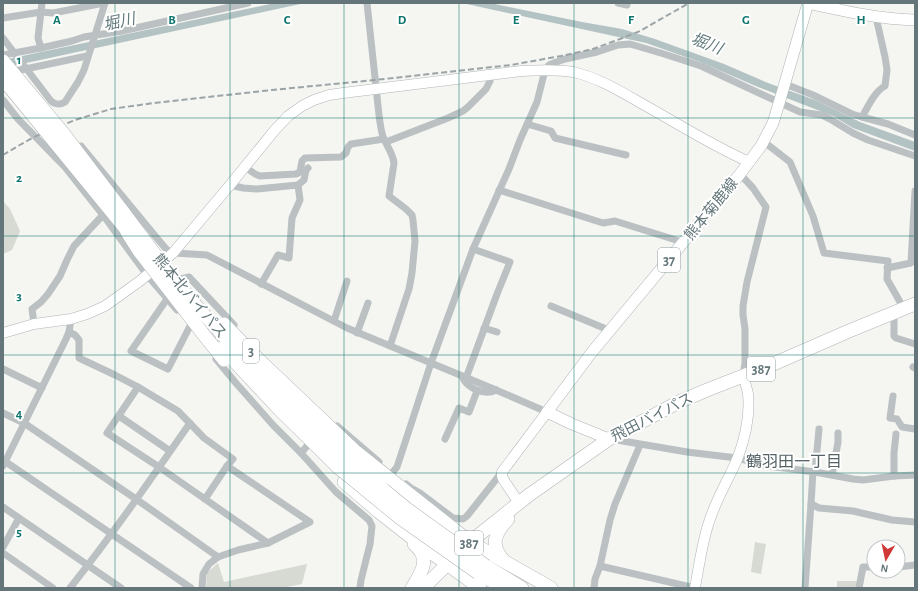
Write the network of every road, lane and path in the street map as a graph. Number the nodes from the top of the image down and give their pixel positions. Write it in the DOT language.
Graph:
graph roads {
  1 [pos="42,3"];
  2 [pos="104,3"];
  3 [pos="248,3"];
  4 [pos="366,3"];
  5 [pos="618,3"];
  6 [pos="808,3"];
  7 [pos="627,5"];
  8 [pos="41,12"];
  9 [pos="876,17"];
  10 [pos="3,18"];
  11 [pos="915,20"];
  12 [pos="94,37"];
  13 [pos="3,38"];
  14 [pos="41,48"];
  15 [pos="16,54"];
  16 [pos="3,55"];
  17 [pos="88,55"];
  18 [pos="3,61"];
  19 [pos="26,68"];
  20 [pos="546,70"];
  21 [pos="3,73"];
  22 [pos="491,75"];
  23 [pos="33,78"];
  24 [pos="3,79"];
  25 [pos="785,86"];
  26 [pos="375,89"];
  27 [pos="3,99"];
  28 [pos="780,102"];
  29 [pos="862,118"];
  30 [pos="527,124"];
  31 [pos="915,135"];
  32 [pos="385,140"];
  33 [pos="763,141"];
  34 [pos="626,155"];
  35 [pos="915,156"];
  36 [pos="56,158"];
  37 [pos="749,162"];
  38 [pos="245,167"];
  39 [pos="308,168"];
  40 [pos="740,174"];
  41 [pos="230,185"];
  42 [pos="298,186"];
  43 [pos="499,190"];
  44 [pos="915,191"];
  45 [pos="124,213"];
  46 [pos="103,215"];
  47 [pos="126,230"];
  48 [pos="682,244"];
  49 [pos="473,249"];
  50 [pos="173,253"];
  51 [pos="887,268"];
  52 [pos="147,275"];
  53 [pos="347,281"];
  54 [pos="261,284"];
  55 [pos="156,285"];
  56 [pos="167,299"];
  57 [pos="368,303"];
  58 [pos="551,306"];
  59 [pos="904,309"];
  60 [pos="71,319"];
  61 [pos="334,322"];
  62 [pos="34,324"];
  63 [pos="190,326"];
  64 [pos="484,328"];
  65 [pos="610,331"];
  66 [pos="69,332"];
  67 [pos="357,332"];
  68 [pos="497,332"];
  69 [pos="3,333"];
  70 [pos="915,344"];
  71 [pos="390,346"];
  72 [pos="431,363"];
  73 [pos="3,369"];
  74 [pos="743,376"];
  75 [pos="464,377"];
  76 [pos="138,387"];
  77 [pos="42,388"];
  78 [pos="496,390"];
  79 [pos="477,391"];
  80 [pos="562,392"];
  81 [pos="893,396"];
  82 [pos="547,412"];
  83 [pos="3,413"];
  84 [pos="119,416"];
  85 [pos="330,419"];
  86 [pos="24,423"];
  87 [pos="190,423"];
  88 [pos="572,424"];
  89 [pos="819,429"];
  90 [pos="915,429"];
  91 [pos="838,432"];
  92 [pos="896,434"];
  93 [pos="445,439"];
  94 [pos="609,439"];
  95 [pos="640,445"];
  96 [pos="170,451"];
  97 [pos="301,453"];
  98 [pos="738,458"];
  99 [pos="4,463"];
  100 [pos="227,466"];
  101 [pos="159,467"];
  102 [pos="814,471"];
  103 [pos="502,472"];
  104 [pos="832,475"];
  105 [pos="915,475"];
  106 [pos="390,476"];
  107 [pos="894,476"];
  108 [pos="205,499"];
  109 [pos="136,500"];
  110 [pos="519,503"];
  111 [pos="811,504"];
  112 [pos="3,507"];
  113 [pos="379,512"];
  114 [pos="19,518"];
  115 [pos="915,522"];
  116 [pos="111,534"];
  117 [pos="470,542"];
  118 [pos="268,543"];
  119 [pos="3,547"];
  120 [pos="3,553"];
  121 [pos="218,557"];
  122 [pos="506,563"];
  123 [pos="447,564"];
  124 [pos="88,566"];
  125 [pos="600,566"];
  126 [pos="866,568"];
  127 [pos="482,569"];
  128 [pos="53,588"];
  129 [pos="70,588"];
  130 [pos="121,588"];
  131 [pos="191,588"];
  132 [pos="202,588"];
  133 [pos="360,588"];
  134 [pos="412,588"];
  135 [pos="423,588"];
  136 [pos="480,588"];
  137 [pos="504,588"];
  138 [pos="522,588"];
  139 [pos="551,588"];
  140 [pos="594,588"];
  141 [pos="695,588"];
  142 [pos="805,588"];
  143 [pos="859,588"];
  1 -- 8 [label="street"];
  2 -- 8 [label="street"];
  2 -- 12 [label="street"];
  3 -- 12 [label="street"];
  4 -- 26 [label="street"];
  5 -- 7 [label="street"];
  6 -- 9 [label="main road"];
  6 -- 25 [label="main road, 熊本菊鹿線 / 37"];
  8 -- 10 [label="street"];
  8 -- 14 [label="street"];
  9 -- 11 [label="main road"];
  9 -- 29 [label="street"];
  12 -- 14 [label="street"];
  12 -- 17 [label="street"];
  13 -- 15 [label="street"];
  14 -- 15 [label="street"];
  15 -- 16 [label="street"];
  15 -- 19 [label="street"];
  17 -- 19 [label="street"];
  17 -- 23 [label="street"];
  18 -- 45 [label="highway, 熊本北バイパス / 3, bridge"];
  19 -- 21 [label="street"];
  19 -- 23 [label="street"];
  20 -- 22 [label="street"];
  20 -- 28 [label="street"];
  20 -- 30 [label="street"];
  20 -- 37 [label="street"];
  22 -- 26 [label="street"];
  22 -- 32 [label="street"];
  23 -- 27 [label="street"];
  24 -- 47 [label="highway, 熊本北バイパス / 3, bridge"];
  25 -- 28 [label="main road, 熊本菊鹿線 / 37"];
  25 -- 29 [label="street"];
  26 -- 32 [label="street"];
  26 -- 38 [label="street"];
  27 -- 36 [label="street"];
  28 -- 33 [label="main road, 熊本菊鹿線 / 37"];
  28 -- 35 [label="street"];
  29 -- 31 [label="street"];
  30 -- 34 [label="street"];
  30 -- 43 [label="street"];
  32 -- 38 [label="street"];
  32 -- 71 [label="street"];
  33 -- 37 [label="main road, 熊本菊鹿線 / 37"];
  33 -- 51 [label="street"];
  36 -- 46 [label="street"];
  36 -- 50 [label="street"];
  37 -- 40 [label="main road, 熊本菊鹿線 / 37"];
  38 -- 41 [label="street"];
  39 -- 42 [label="street"];
  40 -- 48 [label="main road, 熊本菊鹿線 / 37"];
  40 -- 74 [label="street"];
  41 -- 42 [label="street"];
  41 -- 50 [label="street"];
  42 -- 54 [label="street"];
  43 -- 48 [label="street"];
  43 -- 49 [label="street"];
  44 -- 51 [label="street"];
  45 -- 106 [label="highway, 3, bridge"];
  45 -- 127 [label="highway, 熊本北バイパス / 3, bridge"];
  46 -- 52 [label="street"];
  46 -- 62 [label="street"];
  47 -- 113 [label="highway, 3, bridge"];
  47 -- 127 [label="highway, 熊本北バイパス / 3, bridge"];
  48 -- 65 [label="main road, 熊本菊鹿線 / 37"];
  49 -- 64 [label="street"];
  49 -- 72 [label="street"];
  50 -- 52 [label="street"];
  50 -- 54 [label="street"];
  51 -- 59 [label="street"];
  52 -- 55 [label="street"];
  52 -- 60 [label="street"];
  53 -- 61 [label="street"];
  54 -- 61 [label="street"];
  55 -- 56 [label="street"];
  55 -- 85 [label="street"];
  56 -- 63 [label="street"];
  56 -- 63 [label="street"];
  57 -- 67 [label="street"];
  58 -- 65 [label="street"];
  59 -- 70 [label="street"];
  59 -- 74 [label="highway, 飛田バイパス / 387"];
  60 -- 62 [label="street"];
  60 -- 66 [label="street"];
  61 -- 67 [label="street"];
  62 -- 69 [label="street"];
  63 -- 97 [label="street"];
  64 -- 68 [label="street"];
  64 -- 75 [label="street"];
  65 -- 80 [label="main road, 熊本菊鹿線 / 37"];
  66 -- 76 [label="street"];
  66 -- 77 [label="street"];
  67 -- 71 [label="street"];
  71 -- 72 [label="street"];
  72 -- 75 [label="street"];
  72 -- 106 [label="street"];
  73 -- 77 [label="street"];
  74 -- 94 [label="highway, 飛田バイパス / 387"];
  74 -- 98 [label="street"];
  75 -- 78 [label="street"];
  75 -- 79 [label="street"];
  76 -- 84 [label="street"];
  76 -- 87 [label="street"];
  77 -- 86 [label="street"];
  78 -- 79 [label="street"];
  78 -- 82 [label="street"];
  79 -- 93 [label="street"];
  80 -- 82 [label="main road, 熊本菊鹿線 / 37"];
  80 -- 88 [label="main road"];
  81 -- 90 [label="street"];
  82 -- 88 [label="main road"];
  82 -- 103 [label="street"];
  83 -- 86 [label="street"];
  84 -- 96 [label="street"];
  84 -- 101 [label="street"];
  85 -- 97 [label="street"];
  85 -- 106 [label="street"];
  86 -- 99 [label="street"];
  86 -- 109 [label="street"];
  87 -- 96 [label="street"];
  87 -- 100 [label="street"];
  88 -- 94 [label="main road"];
  89 -- 102 [label="street"];
  91 -- 104 [label="street"];
  92 -- 107 [label="street"];
  94 -- 95 [label="street"];
  94 -- 110 [label="highway, 飛田バイパス / 387"];
  95 -- 98 [label="street"];
  95 -- 125 [label="street"];
  96 -- 101 [label="street"];
  97 -- 133 [label="street"];
  98 -- 102 [label="street"];
  98 -- 141 [label="street"];
  99 -- 116 [label="street"];
  100 -- 108 [label="street"];
  100 -- 118 [label="street"];
  101 -- 108 [label="street"];
  101 -- 109 [label="street"];
  102 -- 104 [label="street"];
  102 -- 111 [label="street"];
  103 -- 106 [label="street"];
  103 -- 110 [label="street"];
  104 -- 107 [label="street"];
  105 -- 107 [label="street"];
  106 -- 117 [label="highway, 3"];
  108 -- 118 [label="street"];
  109 -- 116 [label="street"];
  109 -- 121 [label="street"];
  110 -- 117 [label="highway, 飛田バイパス / 387"];
  110 -- 122 [label="highway"];
  111 -- 115 [label="street"];
  111 -- 142 [label="street"];
  112 -- 114 [label="street"];
  113 -- 123 [label="highway, 3"];
  113 -- 134 [label="highway"];
  114 -- 119 [label="street"];
  114 -- 124 [label="street"];
  116 -- 124 [label="street"];
  116 -- 131 [label="street"];
  117 -- 122 [label="highway"];
  117 -- 123 [label="highway, 飛田バイパス / 387"];
  118 -- 121 [label="street"];
  120 -- 128 [label="street"];
  121 -- 132 [label="street"];
  122 -- 139 [label="highway"];
  123 -- 135 [label="highway, 飛田バイパス / 387"];
  123 -- 136 [label="highway"];
  124 -- 129 [label="street"];
  124 -- 130 [label="street"];
  125 -- 140 [label="street"];
  125 -- 141 [label="street"];
  126 -- 143 [label="street"];
  127 -- 137 [label="highway, 熊本北バイパス / 3"];
  127 -- 138 [label="highway, 熊本北バイパス / 3"];
}
